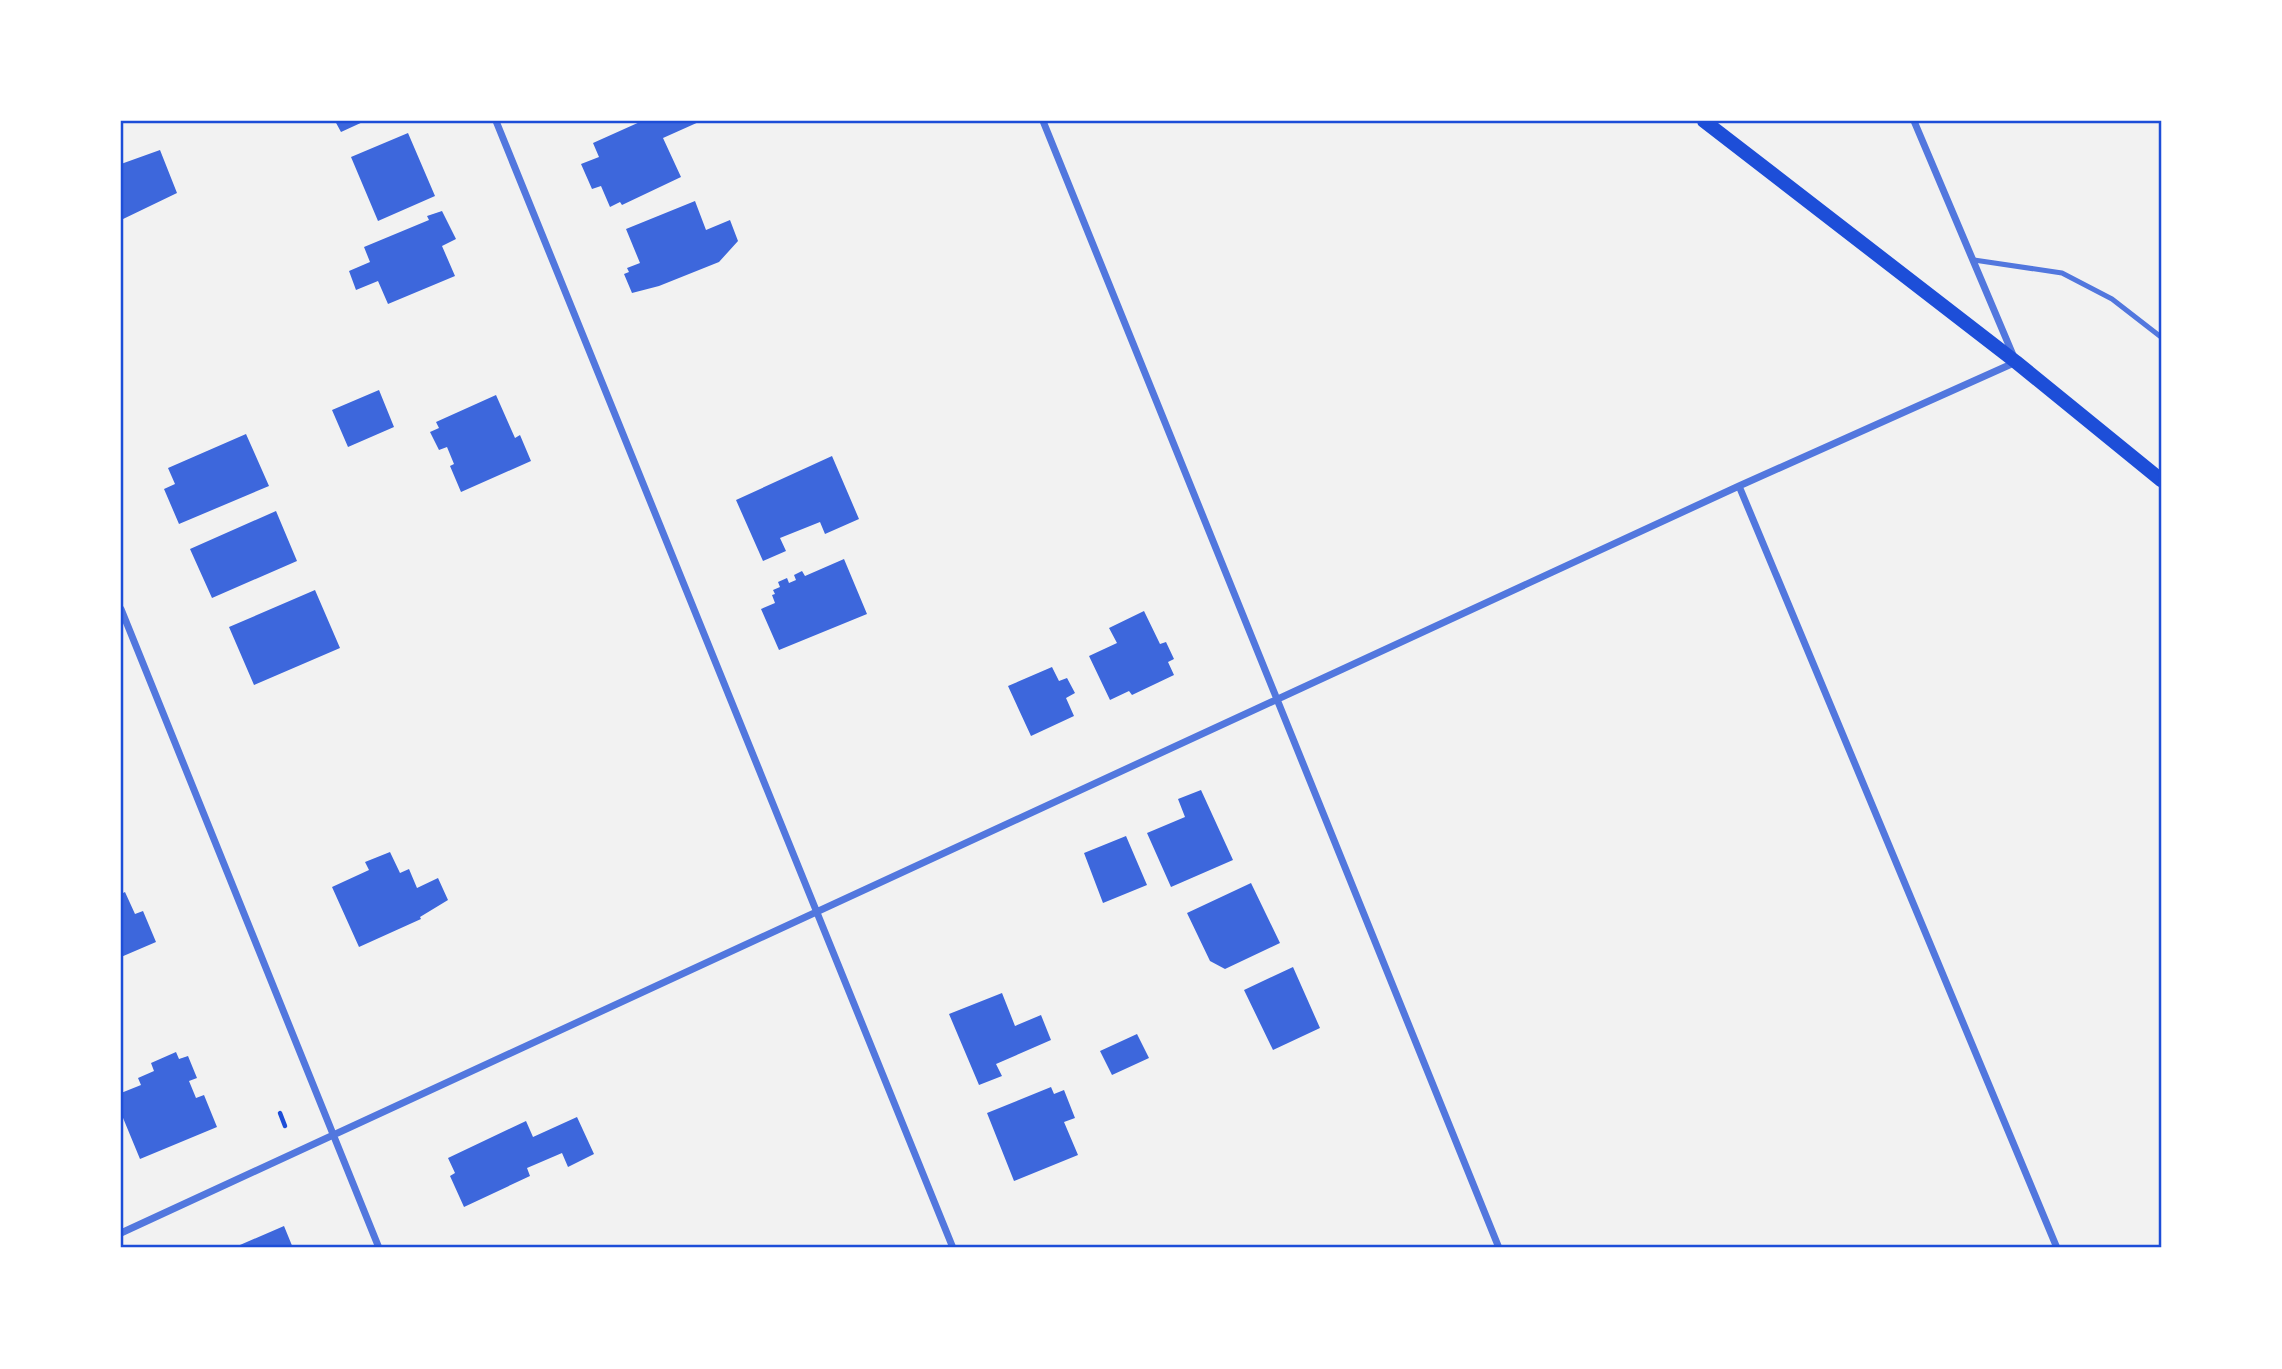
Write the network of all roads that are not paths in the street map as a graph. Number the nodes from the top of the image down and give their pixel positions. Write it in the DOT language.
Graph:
graph roads {
  1 [pos="496,121"];
  2 [pos="1043,121"];
  3 [pos="1704,121"];
  4 [pos="1914,121"];
  5 [pos="1974,260"];
  6 [pos="2161,337"];
  7 [pos="2016,362"];
  8 [pos="2161,480"];
  9 [pos="1739,486"];
  10 [pos="121,609"];
  11 [pos="1277,701"];
  12 [pos="816,912"];
  13 [pos="333,1136"];
  14 [pos="121,1233"];
  15 [pos="379,1248"];
  16 [pos="953,1248"];
  17 [pos="1499,1248"];
  18 [pos="2057,1248"];
  1 -- 12 [label="street"];
  2 -- 11 [label="street"];
  3 -- 7 [label="main road"];
  4 -- 5 [label="street"];
  5 -- 6 [label="lane"];
  5 -- 7 [label="street"];
  7 -- 8 [label="main road"];
  7 -- 9 [label="street"];
  9 -- 11 [label="street"];
  9 -- 18 [label="street"];
  10 -- 13 [label="street"];
  11 -- 12 [label="street"];
  11 -- 17 [label="street"];
  12 -- 13 [label="street"];
  12 -- 16 [label="street"];
  13 -- 14 [label="street"];
  13 -- 15 [label="street"];
}
